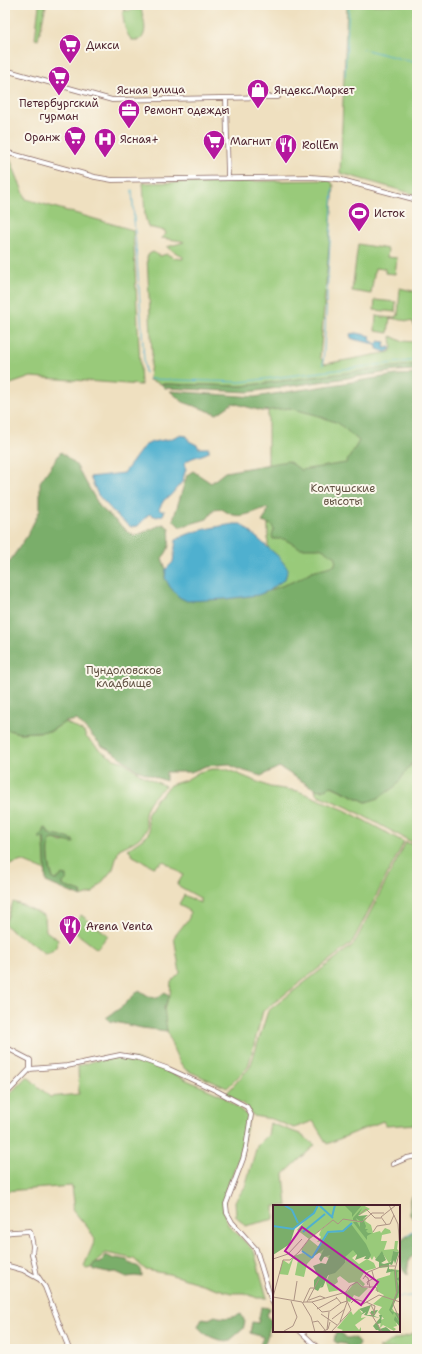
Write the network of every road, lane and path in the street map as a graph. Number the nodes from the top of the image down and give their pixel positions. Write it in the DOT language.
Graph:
graph roads {
  1 [pos="5,70"];
  2 [pos="278,97"];
  3 [pos="226,98"];
  4 [pos="5,152"];
  5 [pos="228,178"];
  6 [pos="417,200"];
  7 [pos="5,1048"];
  8 [pos="30,1069"];
  9 [pos="5,1095"];
  10 [pos="417,1156"];
  11 [pos="393,1164"];
  12 [pos="5,1233"];
  13 [pos="5,1265"];
  14 [pos="42,1283"];
  15 [pos="273,1303"];
  16 [pos="301,1332"];
  17 [pos="69,1349"];
  18 [pos="319,1349"];
  1 -- 3 [label="street, Ясная улица"];
  2 -- 3 [label="street, Ясная улица"];
  3 -- 5 [label="street"];
  4 -- 5 [label="street"];
  5 -- 6 [label="street"];
  7 -- 8 [label="street"];
  8 -- 9 [label="street"];
  8 -- 15 [label="street"];
  10 -- 11 [label="street"];
  12 -- 14 [label="street"];
  13 -- 14 [label="street"];
  14 -- 17 [label="street"];
  16 -- 18 [label="street"];
}
